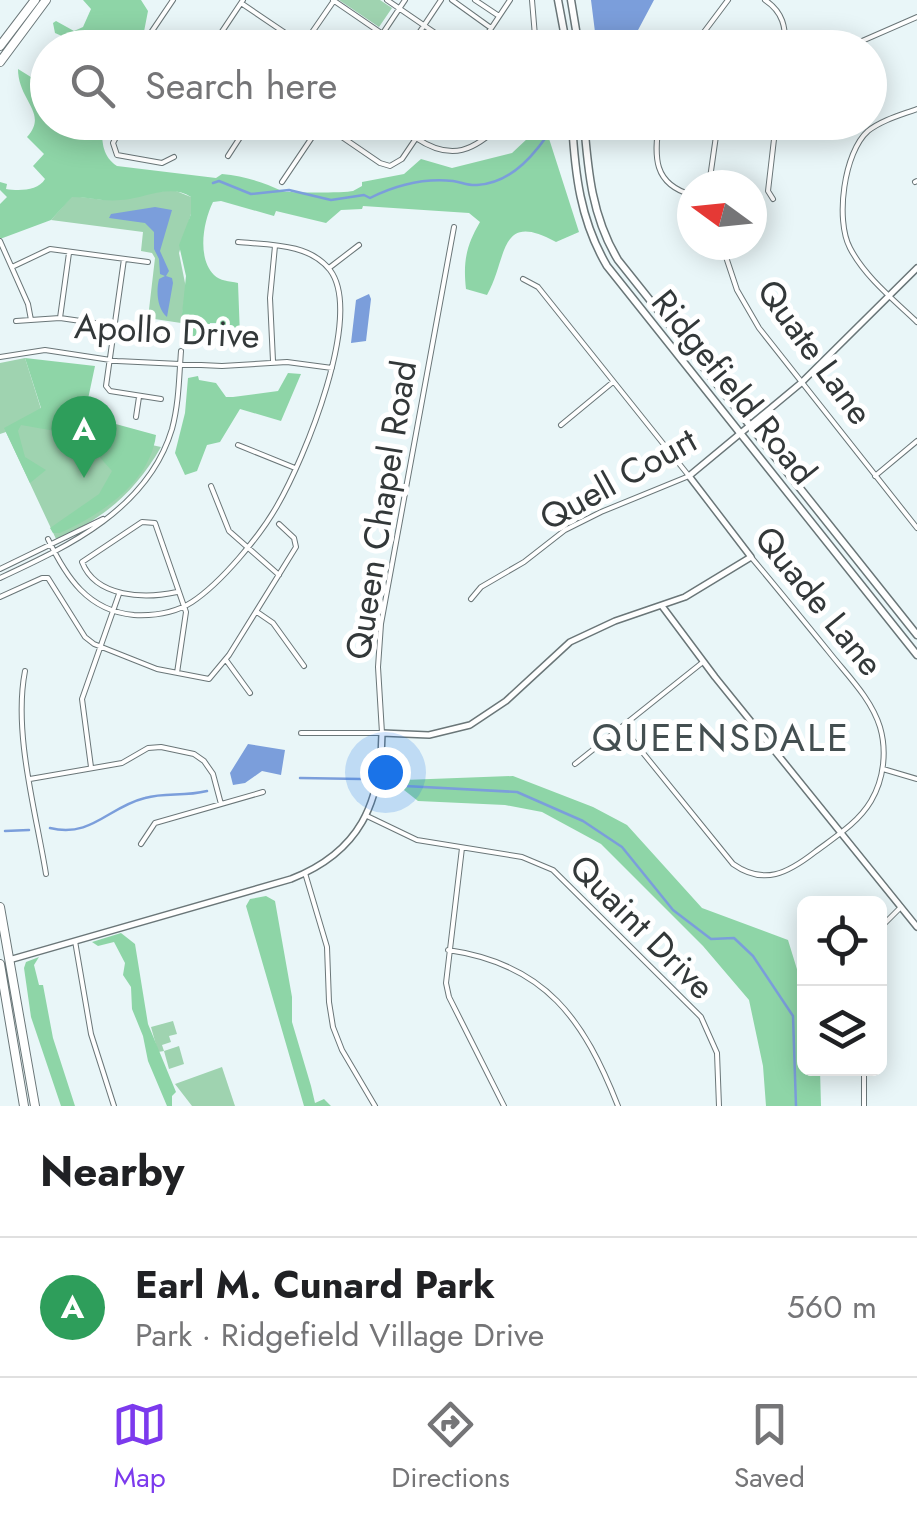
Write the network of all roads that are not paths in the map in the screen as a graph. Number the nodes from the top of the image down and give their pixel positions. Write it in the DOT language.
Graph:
graph roads {
  1 [pos="35,0"];
  2 [pos="46,0"];
  3 [pos="172,0"];
  4 [pos="333,0"];
  5 [pos="387,0"];
  6 [pos="404,0"];
  7 [pos="442,0"];
  8 [pos="452,0"];
  9 [pos="476,0"];
  10 [pos="510,0"];
  11 [pos="532,0"];
  12 [pos="558,0"];
  13 [pos="571,0"];
  14 [pos="728,0"];
  15 [pos="765,0"];
  16 [pos="242,2"];
  17 [pos="399,8"];
  18 [pos="499,16"];
  19 [pos="917,17"];
  20 [pos="424,25"];
  21 [pos="491,28"];
  22 [pos="153,30"];
  23 [pos="223,30"];
  24 [pos="280,30"];
  25 [pos="313,30"];
  26 [pos="376,30"];
  27 [pos="385,30"];
  28 [pos="420,30"];
  29 [pos="431,30"];
  30 [pos="534,30"];
  31 [pos="564,30"];
  32 [pos="576,30"];
  33 [pos="706,30"];
  34 [pos="785,30"];
  35 [pos="887,30"];
  36 [pos="0,46"];
  37 [pos="0,62"];
  38 [pos="917,109"];
  39 [pos="887,121"];
  40 [pos="115,140"];
  41 [pos="238,140"];
  42 [pos="310,140"];
  43 [pos="347,140"];
  44 [pos="415,140"];
  45 [pos="419,140"];
  46 [pos="480,140"];
  47 [pos="574,140"];
  48 [pos="586,140"];
  49 [pos="658,140"];
  50 [pos="715,140"];
  51 [pos="774,140"];
  52 [pos="861,140"];
  53 [pos="228,156"];
  54 [pos="174,157"];
  55 [pos="711,170"];
  56 [pos="282,182"];
  57 [pos="677,188"];
  58 [pos="773,199"];
  59 [pos="454,227"];
  60 [pos="0,241"];
  61 [pos="238,242"];
  62 [pos="359,245"];
  63 [pos="275,246"];
  64 [pos="69,252"];
  65 [pos="124,259"];
  66 [pos="727,260"];
  67 [pos="148,262"];
  68 [pos="12,267"];
  69 [pos="328,268"];
  70 [pos="917,268"];
  71 [pos="523,279"];
  72 [pos="890,296"];
  73 [pos="60,318"];
  74 [pos="32,320"];
  75 [pos="16,321"];
  76 [pos="917,322"];
  77 [pos="115,326"];
  78 [pos="164,333"];
  79 [pos="181,351"];
  80 [pos="0,357"];
  81 [pos="110,360"];
  82 [pos="273,362"];
  83 [pos="180,364"];
  84 [pos="332,368"];
  85 [pos="613,382"];
  86 [pos="801,383"];
  87 [pos="140,396"];
  88 [pos="161,399"];
  89 [pos="136,417"];
  90 [pos="560,425"];
  91 [pos="749,426"];
  92 [pos="739,434"];
  93 [pos="917,441"];
  94 [pos="238,445"];
  95 [pos="295,468"];
  96 [pos="689,476"];
  97 [pos="876,476"];
  98 [pos="211,486"];
  99 [pos="112,514"];
  100 [pos="279,524"];
  101 [pos="917,528"];
  102 [pos="49,542"];
  103 [pos="246,546"];
  104 [pos="54,552"];
  105 [pos="752,557"];
  106 [pos="0,568"];
  107 [pos="280,574"];
  108 [pos="0,578"];
  109 [pos="177,592"];
  110 [pos="119,594"];
  111 [pos="0,598"];
  112 [pos="471,599"];
  113 [pos="184,606"];
  114 [pos="662,606"];
  115 [pos="113,610"];
  116 [pos="257,612"];
  117 [pos="917,635"];
  118 [pos="100,647"];
  119 [pos="917,655"];
  120 [pos="226,660"];
  121 [pos="704,662"];
  122 [pos="304,666"];
  123 [pos="25,670"];
  124 [pos="177,674"];
  125 [pos="250,693"];
  126 [pos="622,727"];
  127 [pos="302,733"];
  128 [pos="382,733"];
  129 [pos="575,764"];
  130 [pos="91,768"];
  131 [pos="883,769"];
  132 [pos="30,778"];
  133 [pos="917,779"];
  134 [pos="263,792"];
  135 [pos="221,804"];
  136 [pos="367,816"];
  137 [pos="839,834"];
  138 [pos="141,844"];
  139 [pos="462,848"];
  140 [pos="46,874"];
  141 [pos="306,874"];
  142 [pos="0,906"];
  143 [pos="901,907"];
  144 [pos="887,921"];
  145 [pos="917,928"];
  146 [pos="74,940"];
  147 [pos="448,950"];
  148 [pos="3,963"];
  149 [pos="864,1076"];
  150 [pos="24,1106"];
  151 [pos="35,1106"];
  152 [pos="114,1106"];
  153 [pos="375,1106"];
  154 [pos="504,1106"];
  155 [pos="618,1106"];
  156 [pos="719,1106"];
  157 [pos="864,1106"];
  1 -- 36 [label="main road"];
  2 -- 37 [label="main road"];
  3 -- 22 [label="street"];
  4 -- 25 [label="street"];
  4 -- 26 [label="street"];
  5 -- 17 [label="street"];
  6 -- 17 [label="street"];
  7 -- 20 [label="street"];
  8 -- 21 [label="street"];
  9 -- 18 [label="street"];
  10 -- 18 [label="street"];
  11 -- 30 [label="street"];
  12 -- 31 [label="main road"];
  13 -- 32 [label="main road"];
  14 -- 33 [label="street"];
  15 -- 34 [label="street"];
  16 -- 23 [label="street"];
  16 -- 24 [label="street"];
  17 -- 20 [label="street"];
  17 -- 27 [label="street"];
  18 -- 21 [label="street"];
  19 -- 35 [label="street"];
  20 -- 28 [label="street"];
  20 -- 29 [label="street"];
  38 -- 39 [label="street"];
  40 -- 54 [label="street"];
  41 -- 53 [label="street"];
  42 -- 56 [label="street"];
  43 -- 44 [label="street"];
  45 -- 46 [label="street"];
  47 -- 92 [label="main road, Ridgefield Road"];
  48 -- 91 [label="main road, Ridgefield Road"];
  49 -- 57 [label="street"];
  50 -- 55 [label="street"];
  51 -- 58 [label="street"];
  52 -- 72 [label="street"];
  59 -- 128 [label="street, Queen Chapel Road"];
  60 -- 68 [label="street"];
  61 -- 63 [label="street"];
  62 -- 69 [label="street"];
  63 -- 69 [label="street"];
  63 -- 82 [label="street"];
  64 -- 65 [label="street"];
  64 -- 68 [label="street"];
  64 -- 73 [label="street"];
  65 -- 67 [label="street"];
  65 -- 77 [label="street"];
  66 -- 86 [label="street, Quate Lane"];
  68 -- 74 [label="street"];
  69 -- 84 [label="street"];
  70 -- 72 [label="street, Quell Court"];
  71 -- 85 [label="street, Quade Lane"];
  72 -- 76 [label="street"];
  72 -- 86 [label="street, Quell Court"];
  73 -- 74 [label="street"];
  73 -- 77 [label="street"];
  74 -- 75 [label="street"];
  77 -- 78 [label="street"];
  77 -- 81 [label="street"];
  79 -- 83 [label="street"];
  80 -- 81 [label="street, Apollo Drive"];
  81 -- 83 [label="street, Apollo Drive"];
  81 -- 87 [label="street"];
  82 -- 83 [label="street, Apollo Drive"];
  82 -- 84 [label="street, Apollo Drive"];
  83 -- 99 [label="street"];
  84 -- 95 [label="street"];
  85 -- 90 [label="street"];
  85 -- 96 [label="street, Quade Lane"];
  86 -- 91 [label="street, Quell Court"];
  86 -- 97 [label="street, Quate Lane"];
  87 -- 88 [label="street"];
  87 -- 89 [label="street"];
  91 -- 92 [label="street, Quell Court"];
  91 -- 117 [label="main road, Ridgefield Road"];
  92 -- 96 [label="street, Quell Court"];
  92 -- 119 [label="main road, Ridgefield Road"];
  93 -- 97 [label="street"];
  94 -- 95 [label="street"];
  95 -- 103 [label="street"];
  96 -- 105 [label="street, Quade Lane"];
  96 -- 112 [label="street, Quell Court"];
  97 -- 101 [label="street, Quate Lane"];
  98 -- 103 [label="street"];
  99 -- 102 [label="street"];
  99 -- 104 [label="street"];
  100 -- 107 [label="street"];
  102 -- 104 [label="street"];
  102 -- 106 [label="street"];
  103 -- 107 [label="street"];
  103 -- 113 [label="street"];
  104 -- 108 [label="street"];
  104 -- 115 [label="street"];
  105 -- 114 [label="street"];
  105 -- 131 [label="street, Quade Lane"];
  107 -- 116 [label="street"];
  109 -- 110 [label="street"];
  109 -- 110 [label="street"];
  109 -- 113 [label="street"];
  110 -- 115 [label="street"];
  111 -- 118 [label="street"];
  113 -- 115 [label="street"];
  113 -- 124 [label="street"];
  114 -- 121 [label="street"];
  114 -- 128 [label="street"];
  115 -- 118 [label="street"];
  116 -- 120 [label="street"];
  116 -- 122 [label="street"];
  118 -- 124 [label="street"];
  118 -- 130 [label="street"];
  120 -- 124 [label="street"];
  120 -- 125 [label="street"];
  121 -- 126 [label="street"];
  121 -- 137 [label="street"];
  123 -- 132 [label="street"];
  126 -- 129 [label="street"];
  126 -- 137 [label="street"];
  127 -- 128 [label="street"];
  128 -- 136 [label="street, Queen Chapel Road"];
  130 -- 132 [label="street"];
  130 -- 135 [label="street"];
  131 -- 133 [label="street"];
  131 -- 137 [label="street"];
  132 -- 140 [label="street"];
  134 -- 135 [label="street"];
  135 -- 138 [label="street"];
  136 -- 139 [label="street, Quaint Drive"];
  136 -- 141 [label="street, Queen Chapel Road"];
  137 -- 143 [label="street"];
  139 -- 147 [label="street"];
  139 -- 156 [label="street, Quaint Drive"];
  141 -- 146 [label="street, Queen Chapel Road"];
  141 -- 153 [label="street"];
  142 -- 148 [label="main road"];
  143 -- 144 [label="street"];
  143 -- 145 [label="street"];
  146 -- 148 [label="street, Queen Chapel Road"];
  146 -- 152 [label="street"];
  147 -- 154 [label="street"];
  147 -- 155 [label="street"];
  148 -- 150 [label="main road"];
  148 -- 151 [label="main road"];
  149 -- 157 [label="street"];
}
